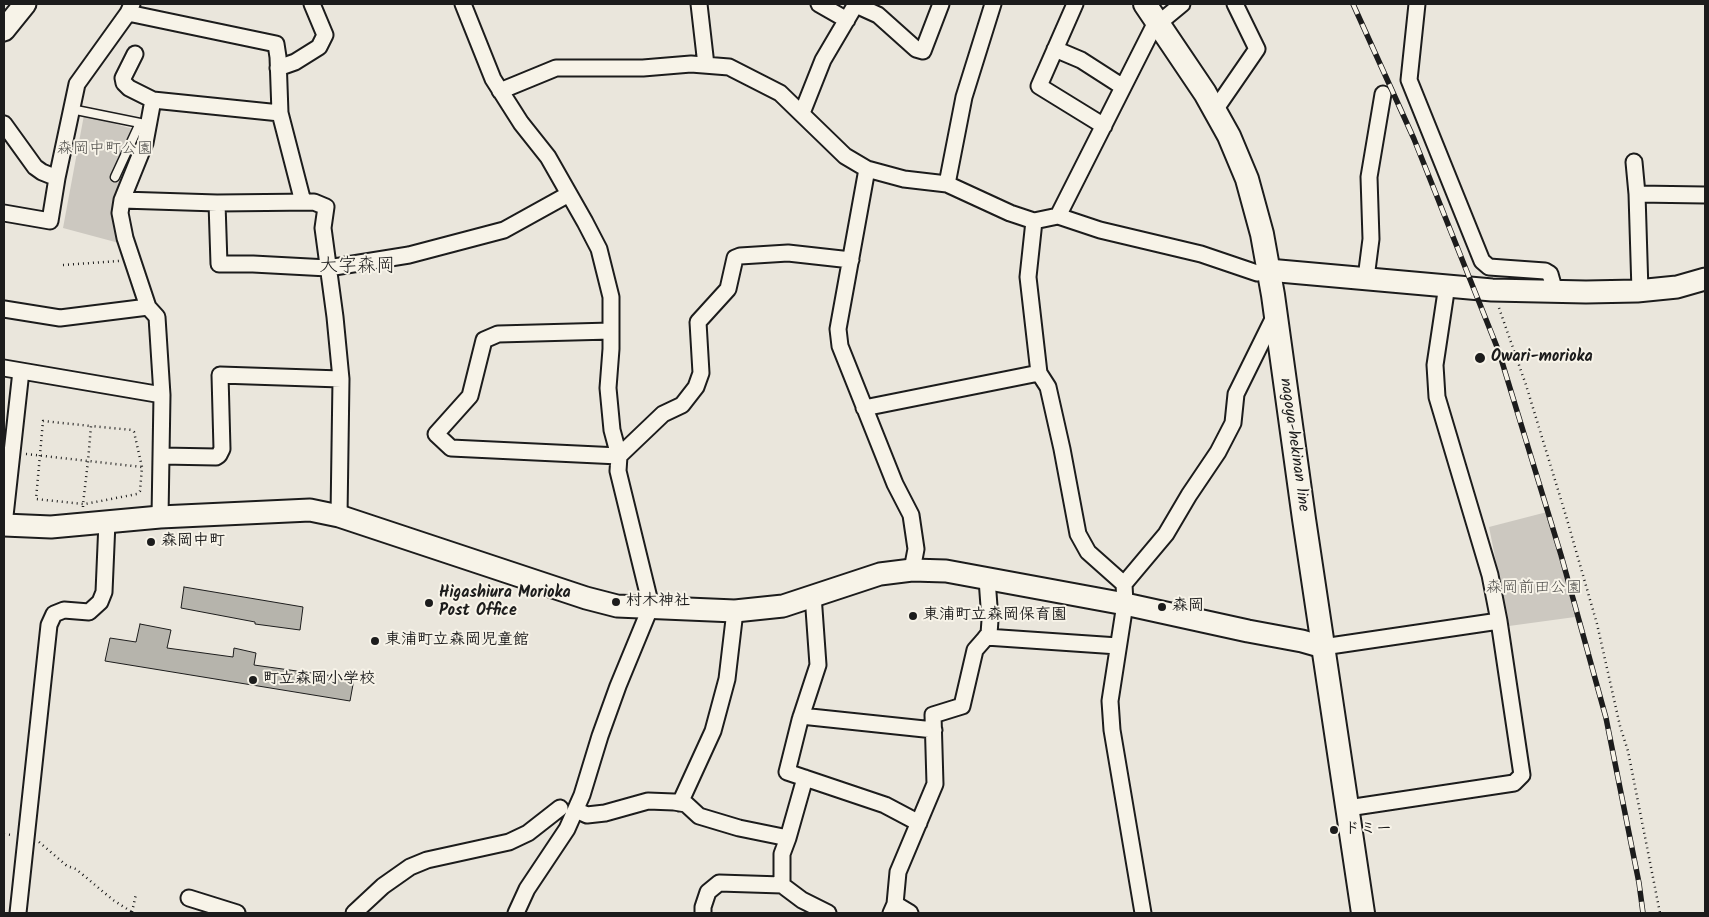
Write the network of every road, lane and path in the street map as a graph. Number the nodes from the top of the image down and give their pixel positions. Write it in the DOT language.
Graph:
graph roads {
  1 [pos="312,4"];
  2 [pos="463,4"];
  3 [pos="699,4"];
  4 [pos="819,4"];
  5 [pos="856,4"];
  6 [pos="942,4"];
  7 [pos="993,4"];
  8 [pos="1075,4"];
  9 [pos="1182,4"];
  10 [pos="1235,4"];
  11 [pos="1417,4"];
  12 [pos="21,5"];
  13 [pos="130,8"];
  14 [pos="1154,16"];
  15 [pos="846,20"];
  16 [pos="4,30"];
  17 [pos="1055,50"];
  18 [pos="135,54"];
  19 [pos="706,65"];
  20 [pos="278,68"];
  21 [pos="1124,87"];
  22 [pos="500,91"];
  23 [pos="1383,94"];
  24 [pos="153,100"];
  25 [pos="72,109"];
  26 [pos="1215,110"];
  27 [pos="280,113"];
  28 [pos="802,113"];
  29 [pos="4,124"];
  30 [pos="1104,126"];
  31 [pos="1634,162"];
  32 [pos="867,169"];
  33 [pos="115,177"];
  34 [pos="57,178"];
  35 [pos="947,184"];
  36 [pos="569,194"];
  37 [pos="1637,194"];
  38 [pos="1705,194"];
  39 [pos="122,200"];
  40 [pos="303,202"];
  41 [pos="217,203"];
  42 [pos="4,213"];
  43 [pos="1058,216"];
  44 [pos="1034,221"];
  45 [pos="132,259"];
  46 [pos="852,260"];
  47 [pos="63,265"];
  48 [pos="328,268"];
  49 [pos="1268,270"];
  50 [pos="1366,278"];
  51 [pos="1705,279"];
  52 [pos="1447,285"];
  53 [pos="1492,290"];
  54 [pos="1640,290"];
  55 [pos="1555,292"];
  56 [pos="148,307"];
  57 [pos="4,309"];
  58 [pos="1275,315"];
  59 [pos="611,331"];
  60 [pos="4,368"];
  61 [pos="21,371"];
  62 [pos="1039,373"];
  63 [pos="340,379"];
  64 [pos="162,395"];
  65 [pos="864,408"];
  66 [pos="91,426"];
  67 [pos="12,453"];
  68 [pos="39,455"];
  69 [pos="162,456"];
  70 [pos="619,456"];
  71 [pos="88,461"];
  72 [pos="142,467"];
  73 [pos="83,504"];
  74 [pos="83,509"];
  75 [pos="339,516"];
  76 [pos="160,517"];
  77 [pos="107,522"];
  78 [pos="4,525"];
  79 [pos="912,570"];
  80 [pos="987,579"];
  81 [pos="1124,594"];
  82 [pos="813,595"];
  83 [pos="651,606"];
  84 [pos="735,611"];
  85 [pos="1499,620"];
  86 [pos="986,637"];
  87 [pos="1118,646"];
  88 [pos="1323,647"];
  89 [pos="801,716"];
  90 [pos="934,730"];
  91 [pos="805,778"];
  92 [pos="680,803"];
  93 [pos="560,808"];
  94 [pos="1348,808"];
  95 [pos="576,810"];
  96 [pos="919,823"];
  97 [pos="4,834"];
  98 [pos="26,836"];
  99 [pos="788,838"];
  100 [pos="782,885"];
  101 [pos="136,894"];
  102 [pos="189,898"];
  103 [pos="893,909"];
  104 [pos="18,913"];
  105 [pos="132,913"];
  106 [pos="237,913"];
  107 [pos="354,913"];
  108 [pos="516,913"];
  109 [pos="703,913"];
  110 [pos="828,913"];
  111 [pos="910,913"];
  112 [pos="1143,913"];
  113 [pos="1363,913"];
  114 [pos="1660,913"];
  1 -- 20 [label="street"];
  2 -- 22 [label="street"];
  3 -- 19 [label="street"];
  4 -- 15 [label="street"];
  5 -- 6 [label="street"];
  5 -- 15 [label="street"];
  7 -- 35 [label="street"];
  8 -- 17 [label="street"];
  9 -- 14 [label="street"];
  10 -- 26 [label="street"];
  11 -- 55 [label="street"];
  12 -- 16 [label="street"];
  13 -- 20 [label="street"];
  13 -- 25 [label="street"];
  14 -- 21 [label="street"];
  14 -- 26 [label="main road, nagoya-hekinan line"];
  15 -- 28 [label="street"];
  17 -- 21 [label="street"];
  17 -- 30 [label="street"];
  18 -- 24 [label="street"];
  19 -- 22 [label="street"];
  19 -- 28 [label="street"];
  20 -- 27 [label="street"];
  21 -- 30 [label="street"];
  22 -- 36 [label="street"];
  23 -- 50 [label="street"];
  24 -- 27 [label="street"];
  24 -- 39 [label="street"];
  25 -- 33 [label="lane"];
  25 -- 34 [label="street"];
  26 -- 49 [label="main road, nagoya-hekinan line"];
  27 -- 40 [label="street"];
  28 -- 32 [label="street"];
  29 -- 34 [label="street"];
  30 -- 43 [label="street"];
  31 -- 37 [label="street"];
  32 -- 35 [label="street"];
  32 -- 46 [label="street"];
  34 -- 42 [label="street"];
  35 -- 44 [label="street"];
  36 -- 48 [label="street"];
  36 -- 59 [label="street"];
  37 -- 38 [label="street"];
  37 -- 54 [label="street"];
  39 -- 41 [label="street"];
  39 -- 45 [label="street"];
  40 -- 41 [label="street"];
  40 -- 48 [label="street"];
  41 -- 48 [label="street"];
  43 -- 44 [label="street"];
  43 -- 49 [label="street"];
  44 -- 62 [label="street"];
  45 -- 47 [label="path"];
  45 -- 56 [label="street"];
  46 -- 65 [label="street"];
  46 -- 70 [label="street"];
  48 -- 63 [label="street"];
  49 -- 50 [label="street"];
  49 -- 58 [label="main road, nagoya-hekinan line"];
  50 -- 52 [label="street"];
  51 -- 54 [label="street"];
  52 -- 53 [label="street"];
  52 -- 85 [label="street"];
  53 -- 55 [label="street"];
  53 -- 114 [label="path"];
  54 -- 55 [label="street"];
  56 -- 57 [label="street"];
  56 -- 64 [label="street"];
  58 -- 81 [label="street"];
  58 -- 88 [label="main road, nagoya-hekinan line"];
  59 -- 70 [label="street"];
  59 -- 70 [label="street"];
  60 -- 61 [label="street"];
  61 -- 64 [label="street"];
  61 -- 67 [label="street"];
  62 -- 65 [label="street"];
  62 -- 81 [label="street"];
  63 -- 69 [label="street"];
  63 -- 75 [label="street"];
  64 -- 69 [label="street"];
  65 -- 79 [label="street"];
  66 -- 68 [label="path"];
  66 -- 71 [label="path"];
  66 -- 72 [label="path"];
  67 -- 68 [label="path"];
  67 -- 78 [label="street"];
  68 -- 71 [label="path"];
  68 -- 73 [label="path"];
  69 -- 76 [label="street"];
  70 -- 83 [label="street"];
  71 -- 72 [label="path"];
  71 -- 73 [label="path"];
  72 -- 73 [label="path"];
  73 -- 74 [label="path"];
  75 -- 76 [label="street"];
  75 -- 83 [label="street"];
  76 -- 77 [label="street"];
  77 -- 78 [label="street"];
  77 -- 98 [label="street"];
  79 -- 80 [label="street"];
  79 -- 82 [label="street"];
  80 -- 81 [label="street"];
  80 -- 86 [label="street"];
  81 -- 87 [label="street"];
  81 -- 88 [label="street"];
  82 -- 84 [label="street"];
  82 -- 89 [label="street"];
  83 -- 84 [label="street"];
  83 -- 95 [label="street"];
  84 -- 92 [label="street"];
  85 -- 88 [label="street"];
  85 -- 94 [label="street"];
  86 -- 87 [label="street"];
  86 -- 90 [label="street"];
  87 -- 112 [label="street"];
  88 -- 94 [label="main road, nagoya-hekinan line"];
  89 -- 90 [label="street"];
  89 -- 91 [label="street"];
  90 -- 96 [label="street"];
  91 -- 96 [label="street"];
  91 -- 99 [label="street"];
  92 -- 95 [label="street"];
  92 -- 99 [label="street"];
  93 -- 107 [label="street"];
  94 -- 113 [label="main road, nagoya-hekinan line"];
  95 -- 108 [label="street"];
  96 -- 103 [label="street"];
  97 -- 98 [label="path"];
  98 -- 104 [label="street"];
  98 -- 105 [label="path"];
  99 -- 100 [label="street"];
  100 -- 109 [label="street"];
  100 -- 110 [label="street"];
  101 -- 105 [label="path"];
  102 -- 106 [label="street"];
  103 -- 111 [label="street"];
}
